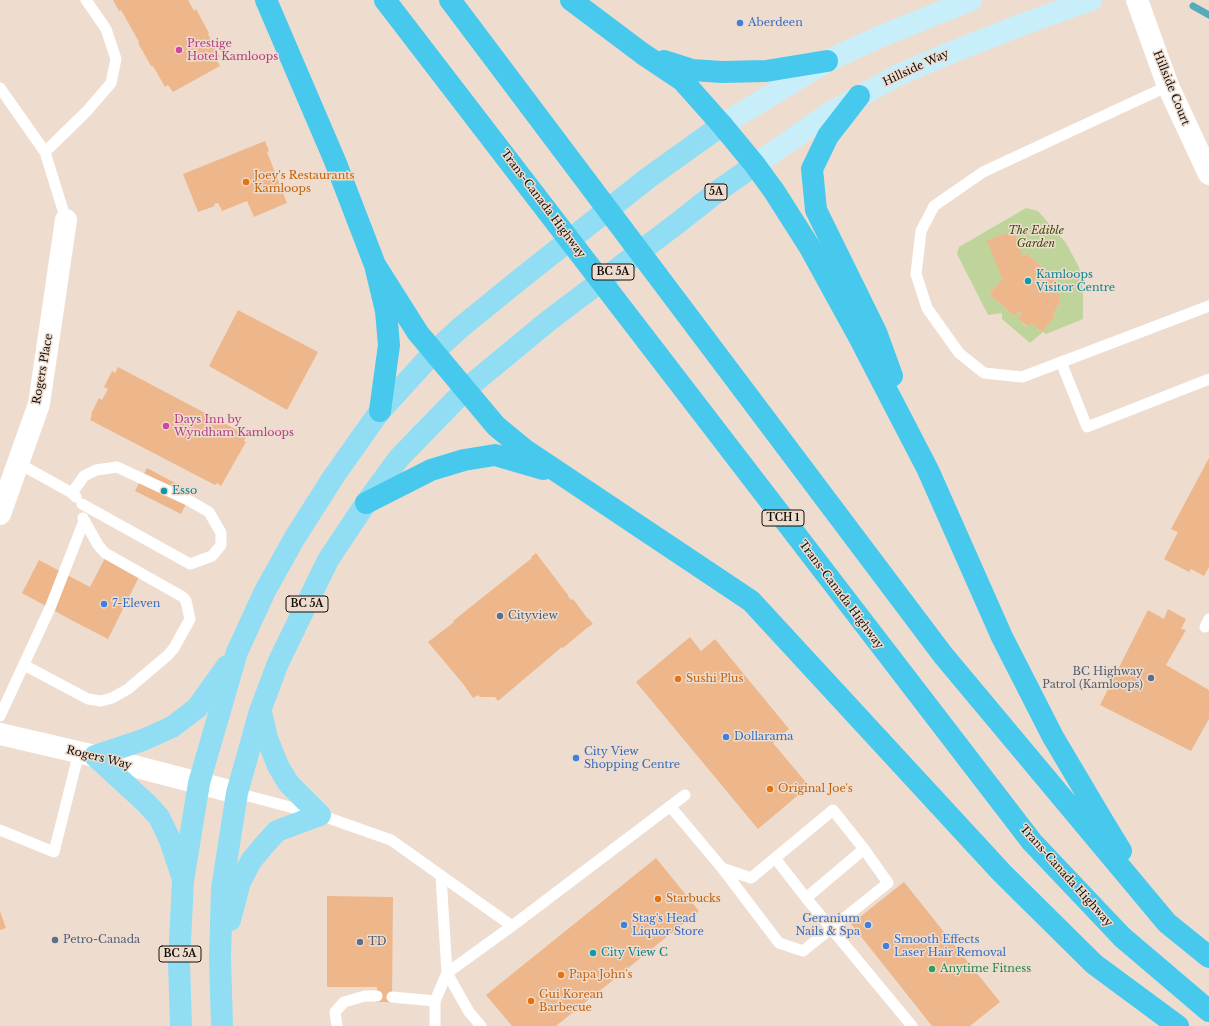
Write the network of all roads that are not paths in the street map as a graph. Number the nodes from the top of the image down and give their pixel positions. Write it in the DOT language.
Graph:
graph roads {
  1 [pos="86,0"];
  2 [pos="266,0"];
  3 [pos="385,0"];
  4 [pos="571,0"];
  5 [pos="971,0"];
  6 [pos="1091,0"];
  7 [pos="1138,0"];
  8 [pos="454,4"];
  9 [pos="643,54"];
  10 [pos="827,61"];
  11 [pos="1168,86"];
  12 [pos="0,88"];
  13 [pos="859,96"];
  14 [pos="722,125"];
  15 [pos="45,152"];
  16 [pos="755,165"];
  17 [pos="1209,174"];
  18 [pos="66,220"];
  19 [pos="679,222"];
  20 [pos="375,265"];
  21 [pos="1209,306"];
  22 [pos="434,352"];
  23 [pos="1061,362"];
  24 [pos="1209,379"];
  25 [pos="466,389"];
  26 [pos="380,412"];
  27 [pos="18,463"];
  28 [pos="928,470"];
  29 [pos="561,474"];
  30 [pos="72,492"];
  31 [pos="366,503"];
  32 [pos="82,504"];
  33 [pos="0,514"];
  34 [pos="84,520"];
  35 [pos="237,652"];
  36 [pos="24,665"];
  37 [pos="260,711"];
  38 [pos="0,716"];
  39 [pos="0,734"];
  40 [pos="87,754"];
  41 [pos="199,783"];
  42 [pos="237,793"];
  43 [pos="685,795"];
  44 [pos="670,806"];
  45 [pos="320,815"];
  46 [pos="0,830"];
  47 [pos="864,849"];
  48 [pos="775,858"];
  49 [pos="722,868"];
  50 [pos="441,876"];
  51 [pos="183,881"];
  52 [pos="806,898"];
  53 [pos="1167,923"];
  54 [pos="512,926"];
  55 [pos="831,928"];
  56 [pos="220,957"];
  57 [pos="1209,957"];
  58 [pos="447,974"];
  59 [pos="377,996"];
  60 [pos="392,997"];
  61 [pos="435,1001"];
  62 [pos="1209,1011"];
  63 [pos="181,1026"];
  64 [pos="222,1026"];
  65 [pos="337,1026"];
  66 [pos="435,1026"];
  67 [pos="481,1026"];
  68 [pos="912,1026"];
  69 [pos="1178,1026"];
  1 -- 15 [label="lane"];
  2 -- 20 [label="highway"];
  3 -- 62 [label="highway, Trans-Canada Highway / TCH 1"];
  4 -- 9 [label="highway"];
  5 -- 10 [label="main road"];
  6 -- 13 [label="main road, Hillside Way"];
  7 -- 11 [label="street, Hillside Court"];
  8 -- 53 [label="highway"];
  9 -- 10 [label="highway"];
  9 -- 14 [label="highway"];
  10 -- 14 [label="main road"];
  11 -- 17 [label="street, Hillside Court"];
  11 -- 23 [label="lane"];
  12 -- 15 [label="lane"];
  13 -- 16 [label="main road, Hillside Way"];
  13 -- 28 [label="highway"];
  14 -- 16 [label="highway"];
  14 -- 22 [label="main road, BC 5A"];
  15 -- 18 [label="lane"];
  16 -- 19 [label="main road, 5A"];
  16 -- 28 [label="highway"];
  18 -- 27 [label="street, Rogers Place"];
  19 -- 25 [label="main road, BC 5A"];
  20 -- 22 [label="highway"];
  20 -- 26 [label="highway"];
  21 -- 23 [label="lane"];
  22 -- 25 [label="highway"];
  22 -- 26 [label="main road, BC 5A"];
  23 -- 24 [label="lane"];
  25 -- 29 [label="highway"];
  25 -- 31 [label="main road, BC 5A"];
  26 -- 35 [label="main road, BC 5A"];
  27 -- 30 [label="lane"];
  27 -- 33 [label="street, Rogers Place"];
  28 -- 53 [label="highway"];
  29 -- 31 [label="highway"];
  29 -- 69 [label="highway"];
  30 -- 32 [label="lane"];
  30 -- 32 [label="lane"];
  31 -- 37 [label="main road, BC 5A"];
  32 -- 34 [label="lane"];
  34 -- 36 [label="lane"];
  34 -- 36 [label="lane"];
  35 -- 40 [label="main road"];
  35 -- 41 [label="main road, BC 5A"];
  36 -- 38 [label="lane"];
  37 -- 42 [label="main road, BC 5A"];
  37 -- 45 [label="main road"];
  39 -- 40 [label="street, Rogers Way"];
  40 -- 41 [label="street, Rogers Way"];
  40 -- 46 [label="lane"];
  40 -- 51 [label="main road"];
  41 -- 42 [label="street, Rogers Way"];
  41 -- 51 [label="main road, BC 5A"];
  42 -- 45 [label="lane"];
  42 -- 56 [label="main road, BC 5A"];
  43 -- 44 [label="lane"];
  44 -- 49 [label="lane"];
  44 -- 54 [label="lane"];
  45 -- 50 [label="lane"];
  45 -- 56 [label="main road"];
  47 -- 48 [label="lane"];
  47 -- 52 [label="lane"];
  47 -- 55 [label="lane"];
  48 -- 49 [label="lane"];
  48 -- 52 [label="lane"];
  49 -- 55 [label="lane"];
  50 -- 54 [label="lane"];
  50 -- 58 [label="lane"];
  51 -- 63 [label="main road, BC 5A"];
  52 -- 55 [label="lane"];
  53 -- 57 [label="highway"];
  54 -- 58 [label="lane"];
  55 -- 68 [label="lane"];
  56 -- 64 [label="main road, BC 5A"];
  58 -- 61 [label="lane"];
  58 -- 67 [label="lane"];
  59 -- 65 [label="lane"];
  60 -- 61 [label="lane"];
  61 -- 66 [label="lane"];
}
